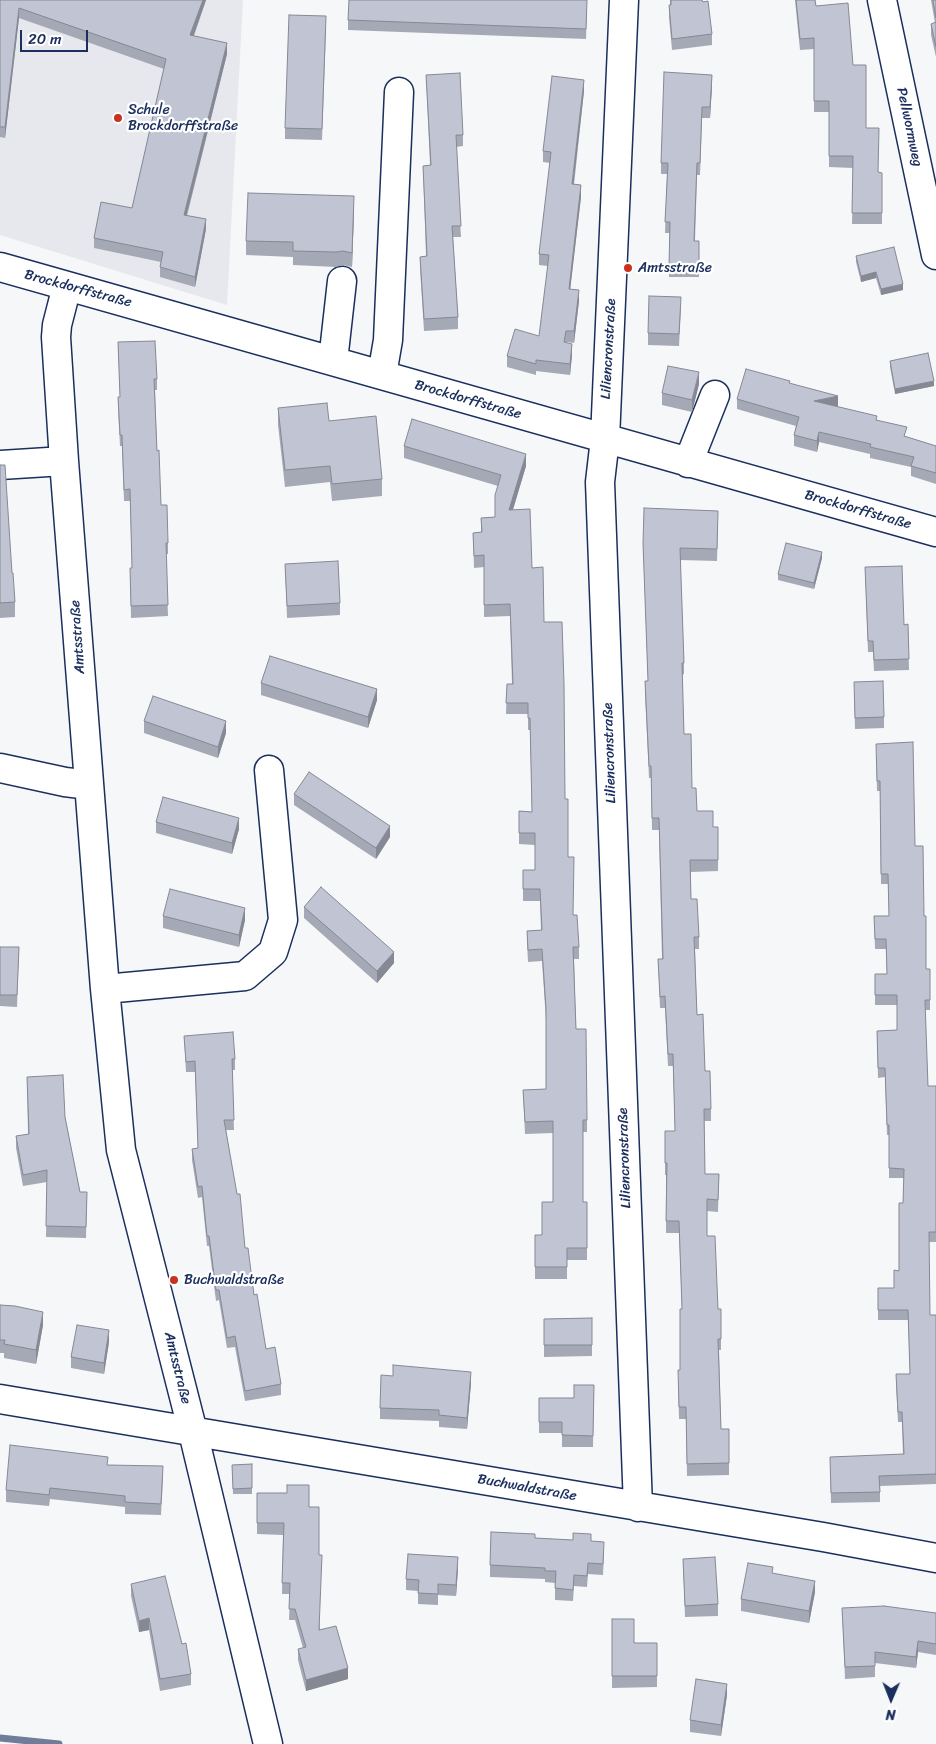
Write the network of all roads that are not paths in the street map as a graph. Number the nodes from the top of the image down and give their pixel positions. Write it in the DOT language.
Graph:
graph roads {
  1 [pos="624,0"];
  2 [pos="882,0"];
  3 [pos="399,92"];
  4 [pos="936,255"];
  5 [pos="0,267"];
  6 [pos="342,281"];
  7 [pos="67,286"];
  8 [pos="334,361"];
  9 [pos="382,375"];
  10 [pos="716,395"];
  11 [pos="605,439"];
  12 [pos="64,461"];
  13 [pos="688,463"];
  14 [pos="0,465"];
  15 [pos="936,532"];
  16 [pos="0,768"];
  17 [pos="268,770"];
  18 [pos="89,785"];
  19 [pos="105,989"];
  20 [pos="0,1399"];
  21 [pos="193,1432"];
  22 [pos="638,1507"];
  23 [pos="936,1558"];
  24 [pos="267,1740"];
  1 -- 11 [label="street, Liliencronstraße"];
  2 -- 4 [label="street, Pellwormweg"];
  3 -- 9 [label="street"];
  5 -- 7 [label="street, Brockdorffstraße"];
  6 -- 8 [label="street"];
  7 -- 8 [label="street, Brockdorffstraße"];
  7 -- 12 [label="street, Amtsstraße"];
  8 -- 9 [label="street, Brockdorffstraße"];
  9 -- 11 [label="street, Brockdorffstraße"];
  10 -- 13 [label="street"];
  11 -- 13 [label="street, Brockdorffstraße"];
  11 -- 22 [label="street, Liliencronstraße"];
  12 -- 14 [label="street"];
  12 -- 18 [label="street, Amtsstraße"];
  13 -- 15 [label="street, Brockdorffstraße"];
  16 -- 18 [label="street"];
  17 -- 19 [label="street"];
  18 -- 19 [label="street, Amtsstraße"];
  19 -- 21 [label="street, Amtsstraße"];
  20 -- 21 [label="street, Buchwaldstraße"];
  21 -- 22 [label="street, Buchwaldstraße"];
  21 -- 24 [label="street, Amtsstraße"];
  22 -- 23 [label="street, Buchwaldstraße"];
}
